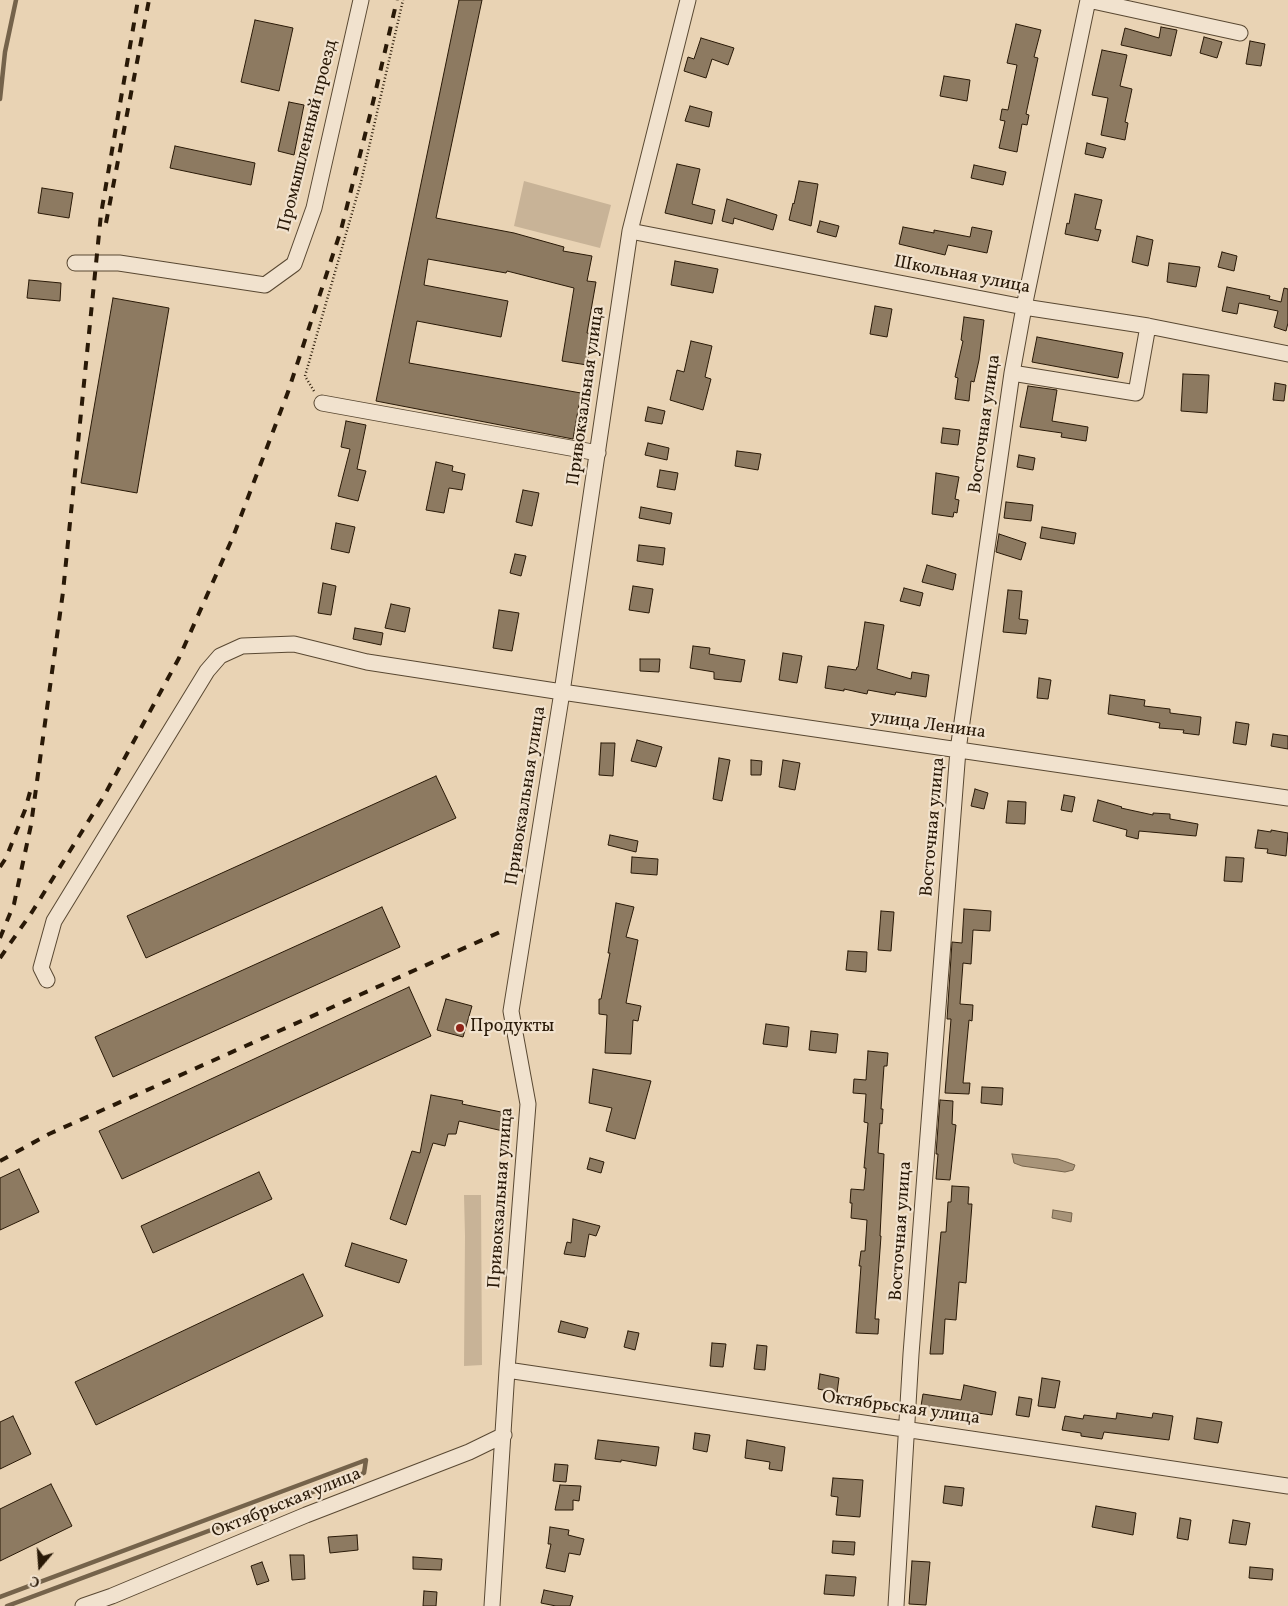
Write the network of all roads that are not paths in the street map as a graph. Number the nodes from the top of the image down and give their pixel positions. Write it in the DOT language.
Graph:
graph roads {
  1 [pos="362,0"];
  2 [pos="688,0"];
  3 [pos="1088,0"];
  4 [pos="1240,33"];
  5 [pos="630,231"];
  6 [pos="75,263"];
  7 [pos="1024,307"];
  8 [pos="1148,326"];
  9 [pos="1288,354"];
  10 [pos="1012,373"];
  11 [pos="322,403"];
  12 [pos="598,453"];
  13 [pos="562,692"];
  14 [pos="958,750"];
  15 [pos="1288,798"];
  16 [pos="47,980"];
  17 [pos="507,1370"];
  18 [pos="907,1429"];
  19 [pos="504,1435"];
  20 [pos="1288,1486"];
  21 [pos="114,1601"];
  22 [pos="83,1606"];
  23 [pos="492,1606"];
  24 [pos="896,1606"];
  1 -- 6 [label="street, Промышленный проезд"];
  2 -- 5 [label="street, Привокзальная улица"];
  3 -- 4 [label="street"];
  3 -- 7 [label="street, Восточная улица"];
  5 -- 7 [label="street, Школьная улица"];
  5 -- 12 [label="street, Привокзальная улица"];
  7 -- 8 [label="street, Школьная улица"];
  7 -- 10 [label="street, Восточная улица"];
  8 -- 9 [label="street, Школьная улица"];
  8 -- 10 [label="street"];
  10 -- 14 [label="street, Восточная улица"];
  11 -- 12 [label="street"];
  12 -- 13 [label="street, Привокзальная улица"];
  13 -- 14 [label="street, улица Ленина"];
  13 -- 16 [label="street, улица Ленина"];
  13 -- 17 [label="street, Привокзальная улица"];
  14 -- 15 [label="street, улица Ленина"];
  14 -- 18 [label="street, Восточная улица"];
  17 -- 18 [label="street, Октябрьская улица"];
  17 -- 19 [label="street, Привокзальная улица"];
  18 -- 20 [label="street, Октябрьская улица"];
  18 -- 24 [label="street, Восточная улица"];
  19 -- 21 [label="street, Октябрьская улица"];
  19 -- 23 [label="street, Привокзальная улица"];
  21 -- 22 [label="street, Октябрьская улица"];
}
